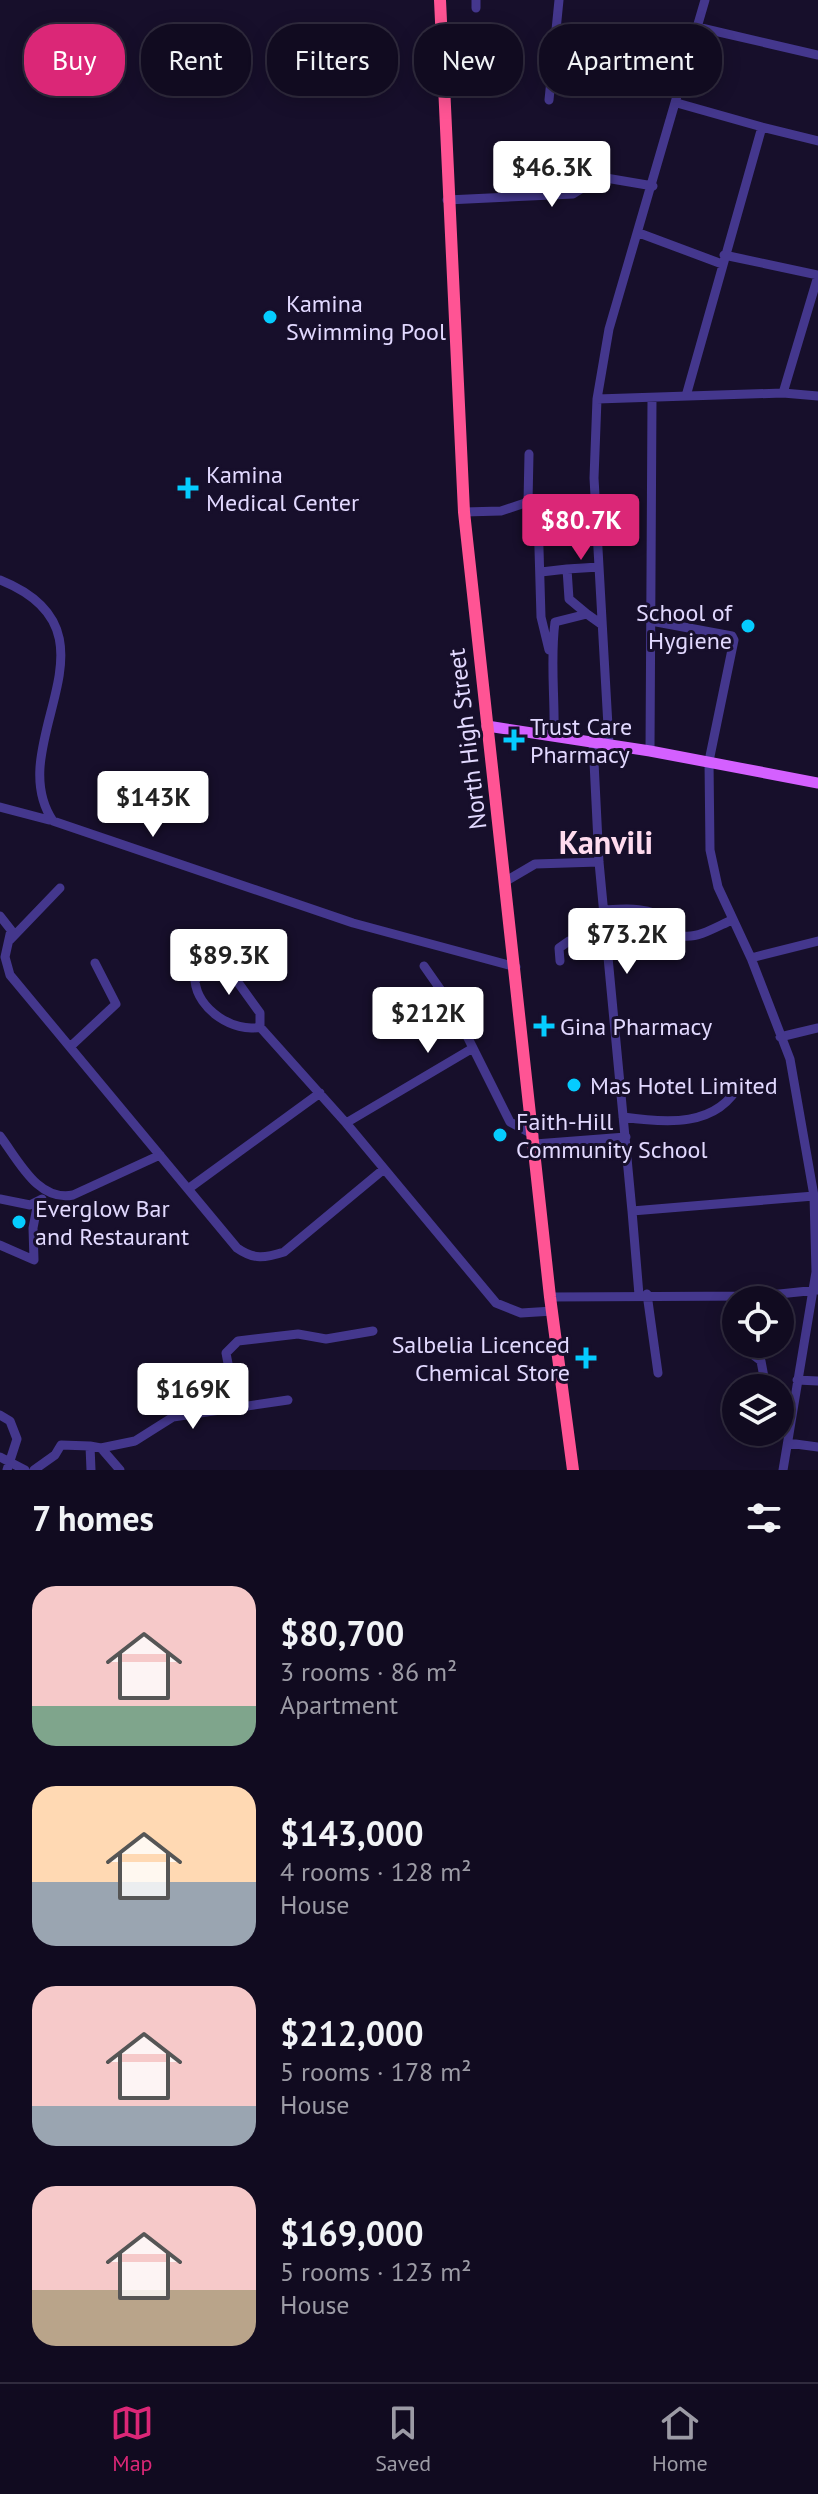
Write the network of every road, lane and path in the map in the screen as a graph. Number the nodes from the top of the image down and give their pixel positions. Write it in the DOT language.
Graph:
graph roads {
  1 [pos="440,0"];
  2 [pos="559,0"];
  3 [pos="705,0"];
  4 [pos="698,24"];
  5 [pos="722,33"];
  6 [pos="818,55"];
  7 [pos="679,96"];
  8 [pos="549,100"];
  9 [pos="677,103"];
  10 [pos="762,127"];
  11 [pos="818,141"];
  12 [pos="653,186"];
  13 [pos="447,200"];
  14 [pos="639,233"];
  15 [pos="723,260"];
  16 [pos="818,276"];
  17 [pos="783,393"];
  18 [pos="686,396"];
  19 [pos="818,396"];
  20 [pos="652,398"];
  21 [pos="597,399"];
  22 [pos="529,454"];
  23 [pos="528,502"];
  24 [pos="464,512"];
  25 [pos="599,567"];
  26 [pos="567,569"];
  27 [pos="541,572"];
  28 [pos="0,580"];
  29 [pos="587,614"];
  30 [pos="651,621"];
  31 [pos="601,624"];
  32 [pos="551,657"];
  33 [pos="37,718"];
  34 [pos="487,726"];
  35 [pos="554,734"];
  36 [pos="593,742"];
  37 [pos="609,744"];
  38 [pos="650,751"];
  39 [pos="709,761"];
  40 [pos="818,783"];
  41 [pos="30,785"];
  42 [pos="0,807"];
  43 [pos="53,821"];
  44 [pos="599,862"];
  45 [pos="506,881"];
  46 [pos="60,888"];
  47 [pos="604,910"];
  48 [pos="0,916"];
  49 [pos="732,920"];
  50 [pos="607,938"];
  51 [pos="10,940"];
  52 [pos="818,941"];
  53 [pos="751,958"];
  54 [pos="560,961"];
  55 [pos="95,963"];
  56 [pos="424,966"];
  57 [pos="516,967"];
  58 [pos="260,1027"];
  59 [pos="818,1028"];
  60 [pos="780,1037"];
  61 [pos="71,1046"];
  62 [pos="473,1048"];
  63 [pos="740,1083"];
  64 [pos="320,1093"];
  65 [pos="623,1117"];
  66 [pos="346,1123"];
  67 [pos="0,1136"];
  68 [pos="626,1137"];
  69 [pos="534,1140"];
  70 [pos="160,1155"];
  71 [pos="384,1169"];
  72 [pos="188,1189"];
  73 [pos="47,1195"];
  74 [pos="814,1196"];
  75 [pos="0,1199"];
  76 [pos="38,1202"];
  77 [pos="632,1211"];
  78 [pos="0,1245"];
  79 [pos="815,1291"];
  80 [pos="643,1295"];
  81 [pos="550,1297"];
  82 [pos="553,1311"];
  83 [pos="373,1331"];
  84 [pos="658,1373"];
  85 [pos="797,1380"];
  86 [pos="818,1381"];
  87 [pos="794,1395"];
  88 [pos="288,1400"];
  89 [pos="192,1414"];
  90 [pos="0,1415"];
  91 [pos="794,1444"];
  92 [pos="90,1446"];
  93 [pos="787,1446"];
  94 [pos="818,1447"];
  95 [pos="101,1448"];
  96 [pos="0,1457"];
  97 [pos="9,1466"];
  98 [pos="25,1470"];
  99 [pos="34,1470"];
  100 [pos="91,1470"];
  101 [pos="120,1470"];
  102 [pos="573,1470"];
  103 [pos="783,1470"];
  1 -- 13 [label="highway, North High Street"];
  2 -- 8 [label="street"];
  3 -- 4 [label="street"];
  5 -- 6 [label="street"];
  7 -- 9 [label="street"];
  9 -- 10 [label="street"];
  9 -- 12 [label="street"];
  10 -- 11 [label="street"];
  10 -- 15 [label="street"];
  12 -- 13 [label="street"];
  12 -- 14 [label="street"];
  13 -- 24 [label="highway, North High Street"];
  14 -- 15 [label="street"];
  14 -- 21 [label="street"];
  15 -- 16 [label="street"];
  15 -- 18 [label="street"];
  16 -- 17 [label="street"];
  17 -- 18 [label="street"];
  17 -- 19 [label="street"];
  18 -- 20 [label="street"];
  20 -- 21 [label="street"];
  20 -- 30 [label="street"];
  21 -- 25 [label="street"];
  22 -- 23 [label="street"];
  23 -- 24 [label="street"];
  23 -- 27 [label="street"];
  24 -- 34 [label="highway, North High Street"];
  25 -- 26 [label="street"];
  25 -- 31 [label="street"];
  26 -- 27 [label="street"];
  26 -- 29 [label="street"];
  27 -- 32 [label="street"];
  28 -- 33 [label="street"];
  29 -- 31 [label="street"];
  29 -- 32 [label="street"];
  30 -- 38 [label="street"];
  30 -- 39 [label="street"];
  31 -- 37 [label="street"];
  32 -- 35 [label="street"];
  34 -- 35 [label="main road"];
  34 -- 45 [label="highway, North High Street"];
  35 -- 36 [label="main road"];
  36 -- 37 [label="main road"];
  36 -- 44 [label="street"];
  37 -- 38 [label="main road"];
  38 -- 39 [label="main road"];
  39 -- 40 [label="main road"];
  39 -- 49 [label="street"];
  41 -- 43 [label="street"];
  42 -- 43 [label="street"];
  43 -- 57 [label="street"];
  44 -- 45 [label="street"];
  44 -- 47 [label="street"];
  45 -- 57 [label="highway, North High Street"];
  46 -- 51 [label="street"];
  47 -- 49 [label="street"];
  47 -- 50 [label="street"];
  48 -- 51 [label="street"];
  49 -- 53 [label="street"];
  50 -- 54 [label="street"];
  50 -- 65 [label="street"];
  51 -- 61 [label="street"];
  52 -- 53 [label="street"];
  53 -- 60 [label="street"];
  55 -- 61 [label="street"];
  56 -- 62 [label="street"];
  57 -- 69 [label="highway, North High Street"];
  58 -- 58 [label="street"];
  58 -- 64 [label="street"];
  59 -- 60 [label="street"];
  60 -- 74 [label="street"];
  61 -- 70 [label="street"];
  62 -- 66 [label="street"];
  62 -- 69 [label="street"];
  63 -- 65 [label="street"];
  64 -- 66 [label="street"];
  64 -- 72 [label="street"];
  65 -- 68 [label="street"];
  66 -- 71 [label="street"];
  67 -- 73 [label="street"];
  68 -- 69 [label="street"];
  68 -- 77 [label="street"];
  69 -- 81 [label="highway, North High Street"];
  70 -- 72 [label="street"];
  70 -- 73 [label="street"];
  71 -- 72 [label="street"];
  71 -- 82 [label="street"];
  73 -- 76 [label="street"];
  74 -- 77 [label="street"];
  74 -- 79 [label="street"];
  75 -- 76 [label="street"];
  76 -- 78 [label="street"];
  77 -- 80 [label="street"];
  79 -- 80 [label="street"];
  79 -- 85 [label="street"];
  80 -- 81 [label="street"];
  80 -- 84 [label="street"];
  81 -- 82 [label="highway, North High Street"];
  82 -- 102 [label="highway, North High Street"];
  83 -- 89 [label="street"];
  85 -- 86 [label="street"];
  85 -- 87 [label="street"];
  88 -- 89 [label="street"];
  89 -- 95 [label="street"];
  90 -- 97 [label="street"];
  91 -- 94 [label="street"];
  92 -- 95 [label="street"];
  92 -- 99 [label="street"];
  92 -- 100 [label="street"];
  93 -- 103 [label="street"];
  95 -- 101 [label="street"];
  96 -- 97 [label="street"];
  97 -- 98 [label="street"];
}
